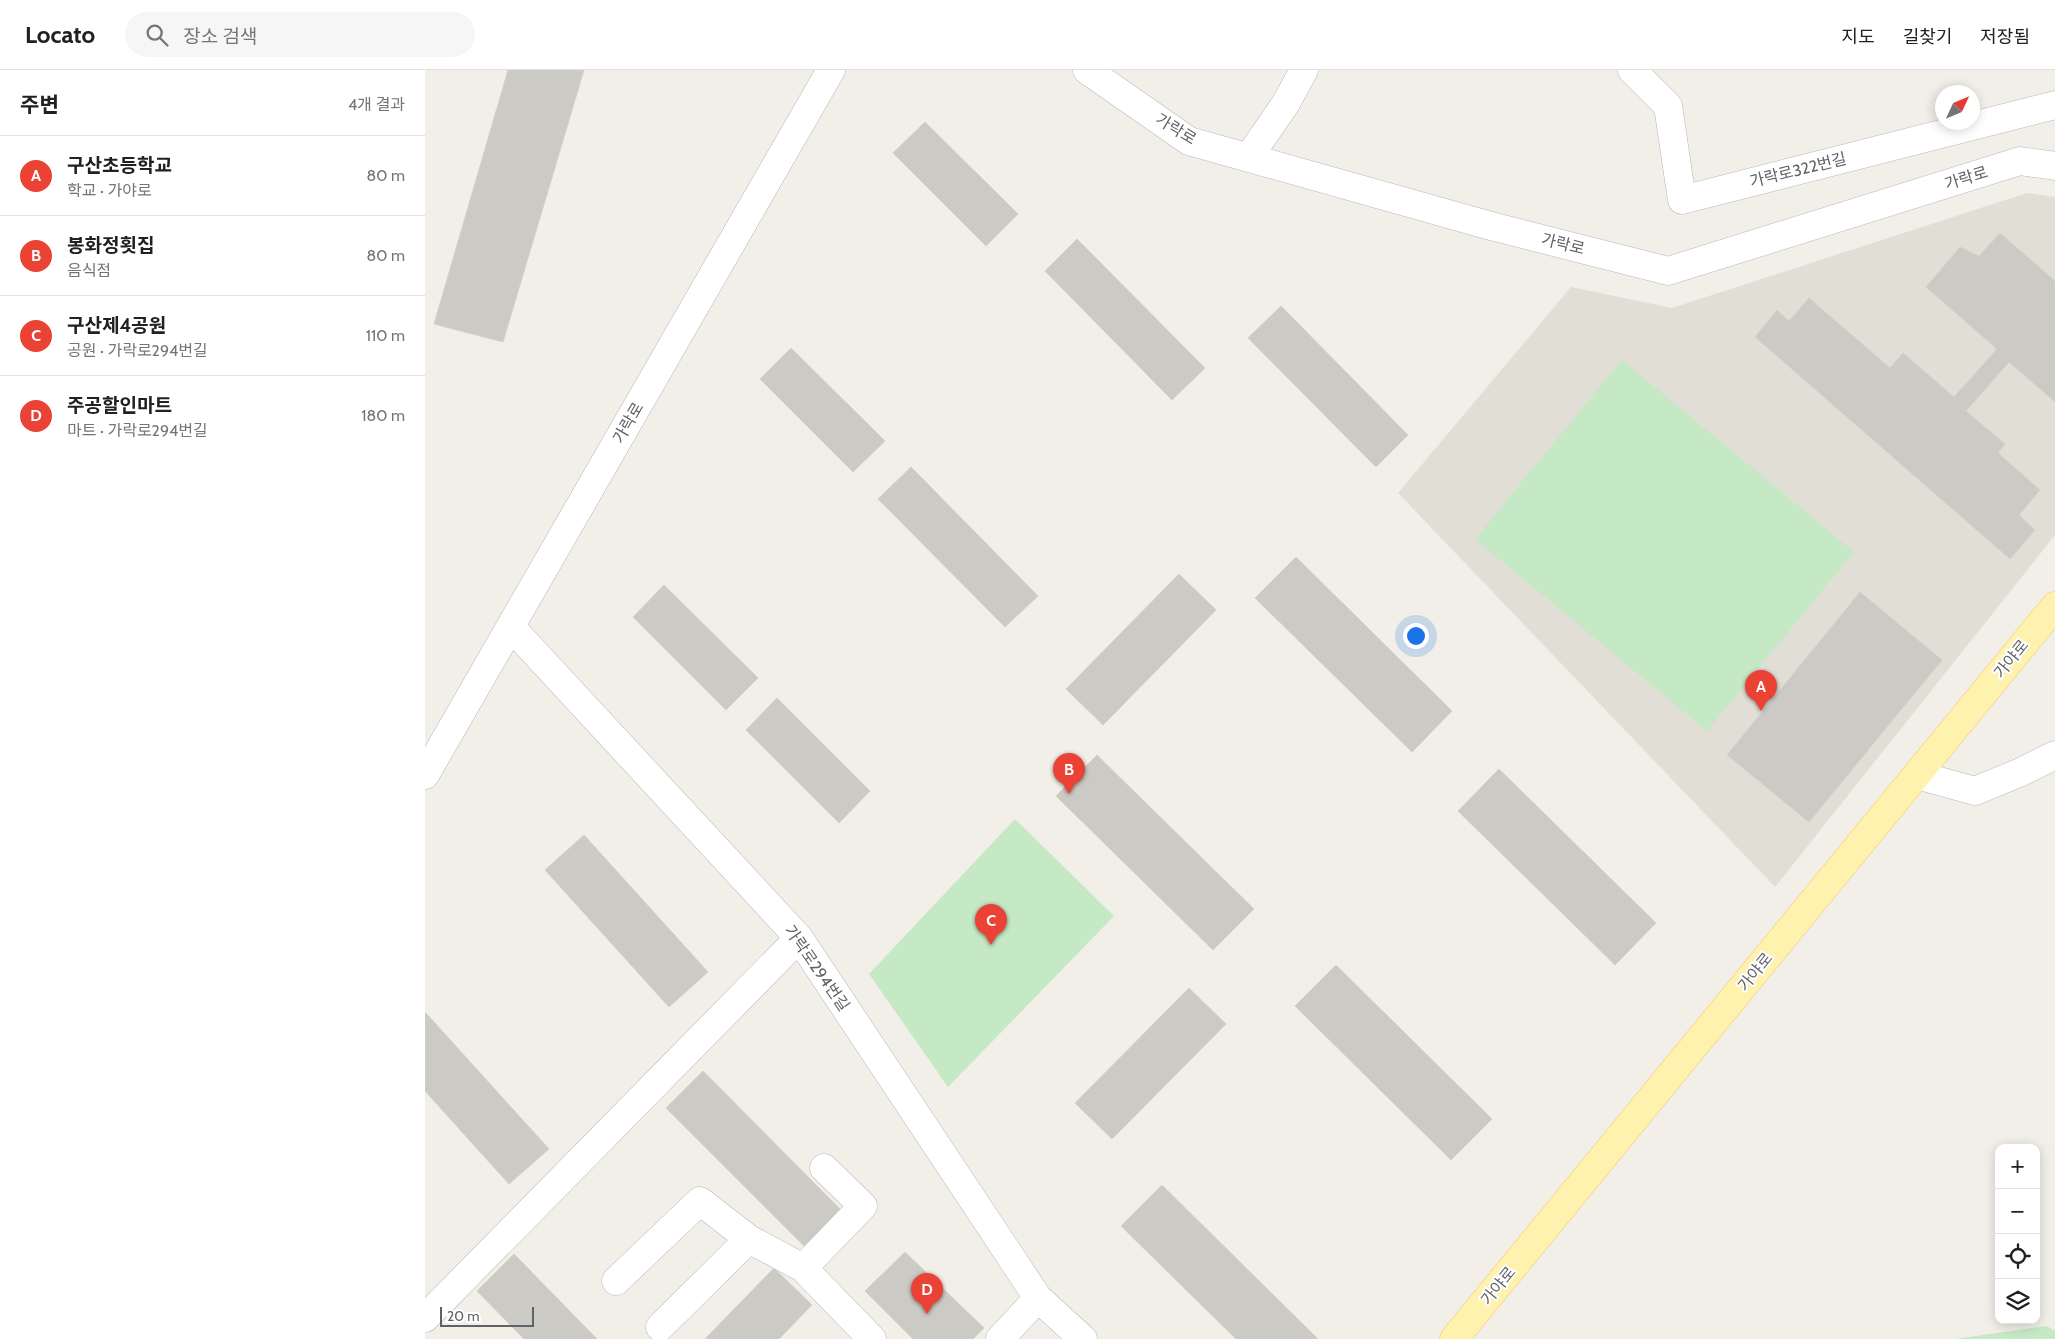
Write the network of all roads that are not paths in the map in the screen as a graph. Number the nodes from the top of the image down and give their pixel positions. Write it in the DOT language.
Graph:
graph roads {
  1 [pos="831,70"];
  2 [pos="1087,70"];
  3 [pos="1304,70"];
  4 [pos="1632,70"];
  5 [pos="2055,105"];
  6 [pos="1249,157"];
  7 [pos="2055,166"];
  8 [pos="2055,606"];
  9 [pos="511,627"];
  10 [pos="2055,755"];
  11 [pos="425,775"];
  12 [pos="1917,775"];
  13 [pos="799,938"];
  14 [pos="824,1168"];
  15 [pos="749,1239"];
  16 [pos="803,1268"];
  17 [pos="616,1281"];
  18 [pos="1038,1298"];
  19 [pos="425,1318"];
  20 [pos="660,1327"];
  21 [pos="872,1339"];
  22 [pos="1000,1339"];
  23 [pos="1083,1339"];
  24 [pos="1454,1339"];
  1 -- 9 [label="street, 가락로"];
  2 -- 6 [label="street, 가락로"];
  3 -- 6 [label="street"];
  4 -- 5 [label="street, 가락로322번길"];
  6 -- 7 [label="street, 가락로"];
  8 -- 12 [label="main road, 가야로"];
  9 -- 11 [label="street, 가락로"];
  9 -- 13 [label="street, 가락로294번길"];
  10 -- 12 [label="street"];
  12 -- 24 [label="main road, 가야로"];
  13 -- 18 [label="street, 가락로294번길"];
  13 -- 19 [label="street"];
  14 -- 16 [label="street"];
  15 -- 16 [label="street"];
  15 -- 17 [label="street"];
  15 -- 20 [label="street"];
  16 -- 21 [label="street"];
  18 -- 22 [label="street"];
  18 -- 23 [label="street, 가락로294번길"];
}
